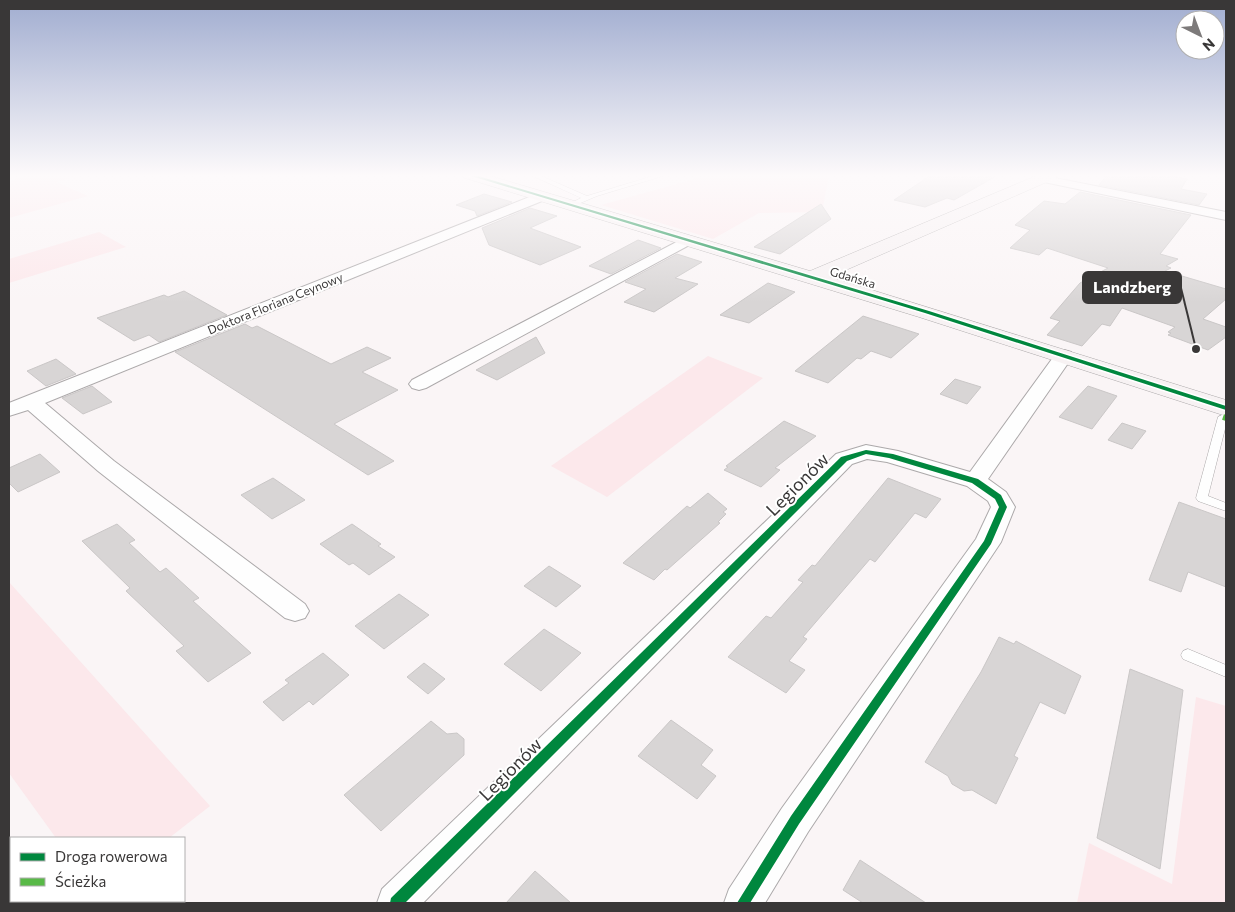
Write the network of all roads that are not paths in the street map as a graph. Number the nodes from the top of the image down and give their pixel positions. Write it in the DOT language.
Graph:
graph roads {
  1 [pos="488,218"];
  2 [pos="625,218"];
  3 [pos="952,218"];
  4 [pos="688,240"];
  5 [pos="812,277"];
  6 [pos="1064,356"];
  7 [pos="419,384"];
  8 [pos="31,401"];
  9 [pos="1226,408"];
  10 [pos="9,410"];
  11 [pos="1226,416"];
  12 [pos="976,482"];
  13 [pos="1226,507"];
  14 [pos="295,611"];
  15 [pos="1188,655"];
  16 [pos="1226,671"];
  17 [pos="396,903"];
  18 [pos="743,903"];
  1 -- 8 [label="street, Doktora Floriana Ceynowy"];
  2 -- 4 [label="main road, Gdańska"];
  3 -- 5 [label="main road"];
  4 -- 5 [label="main road, Gdańska"];
  4 -- 7 [label="street"];
  5 -- 6 [label="main road, Gdańska"];
  6 -- 9 [label="main road, Gdańska"];
  6 -- 12 [label="street"];
  8 -- 10 [label="street, Doktora Floriana Ceynowy"];
  8 -- 14 [label="street"];
  11 -- 13 [label="lane"];
  12 -- 17 [label="street, Legionów"];
  12 -- 18 [label="street, Legionów"];
  15 -- 16 [label="lane"];
}
